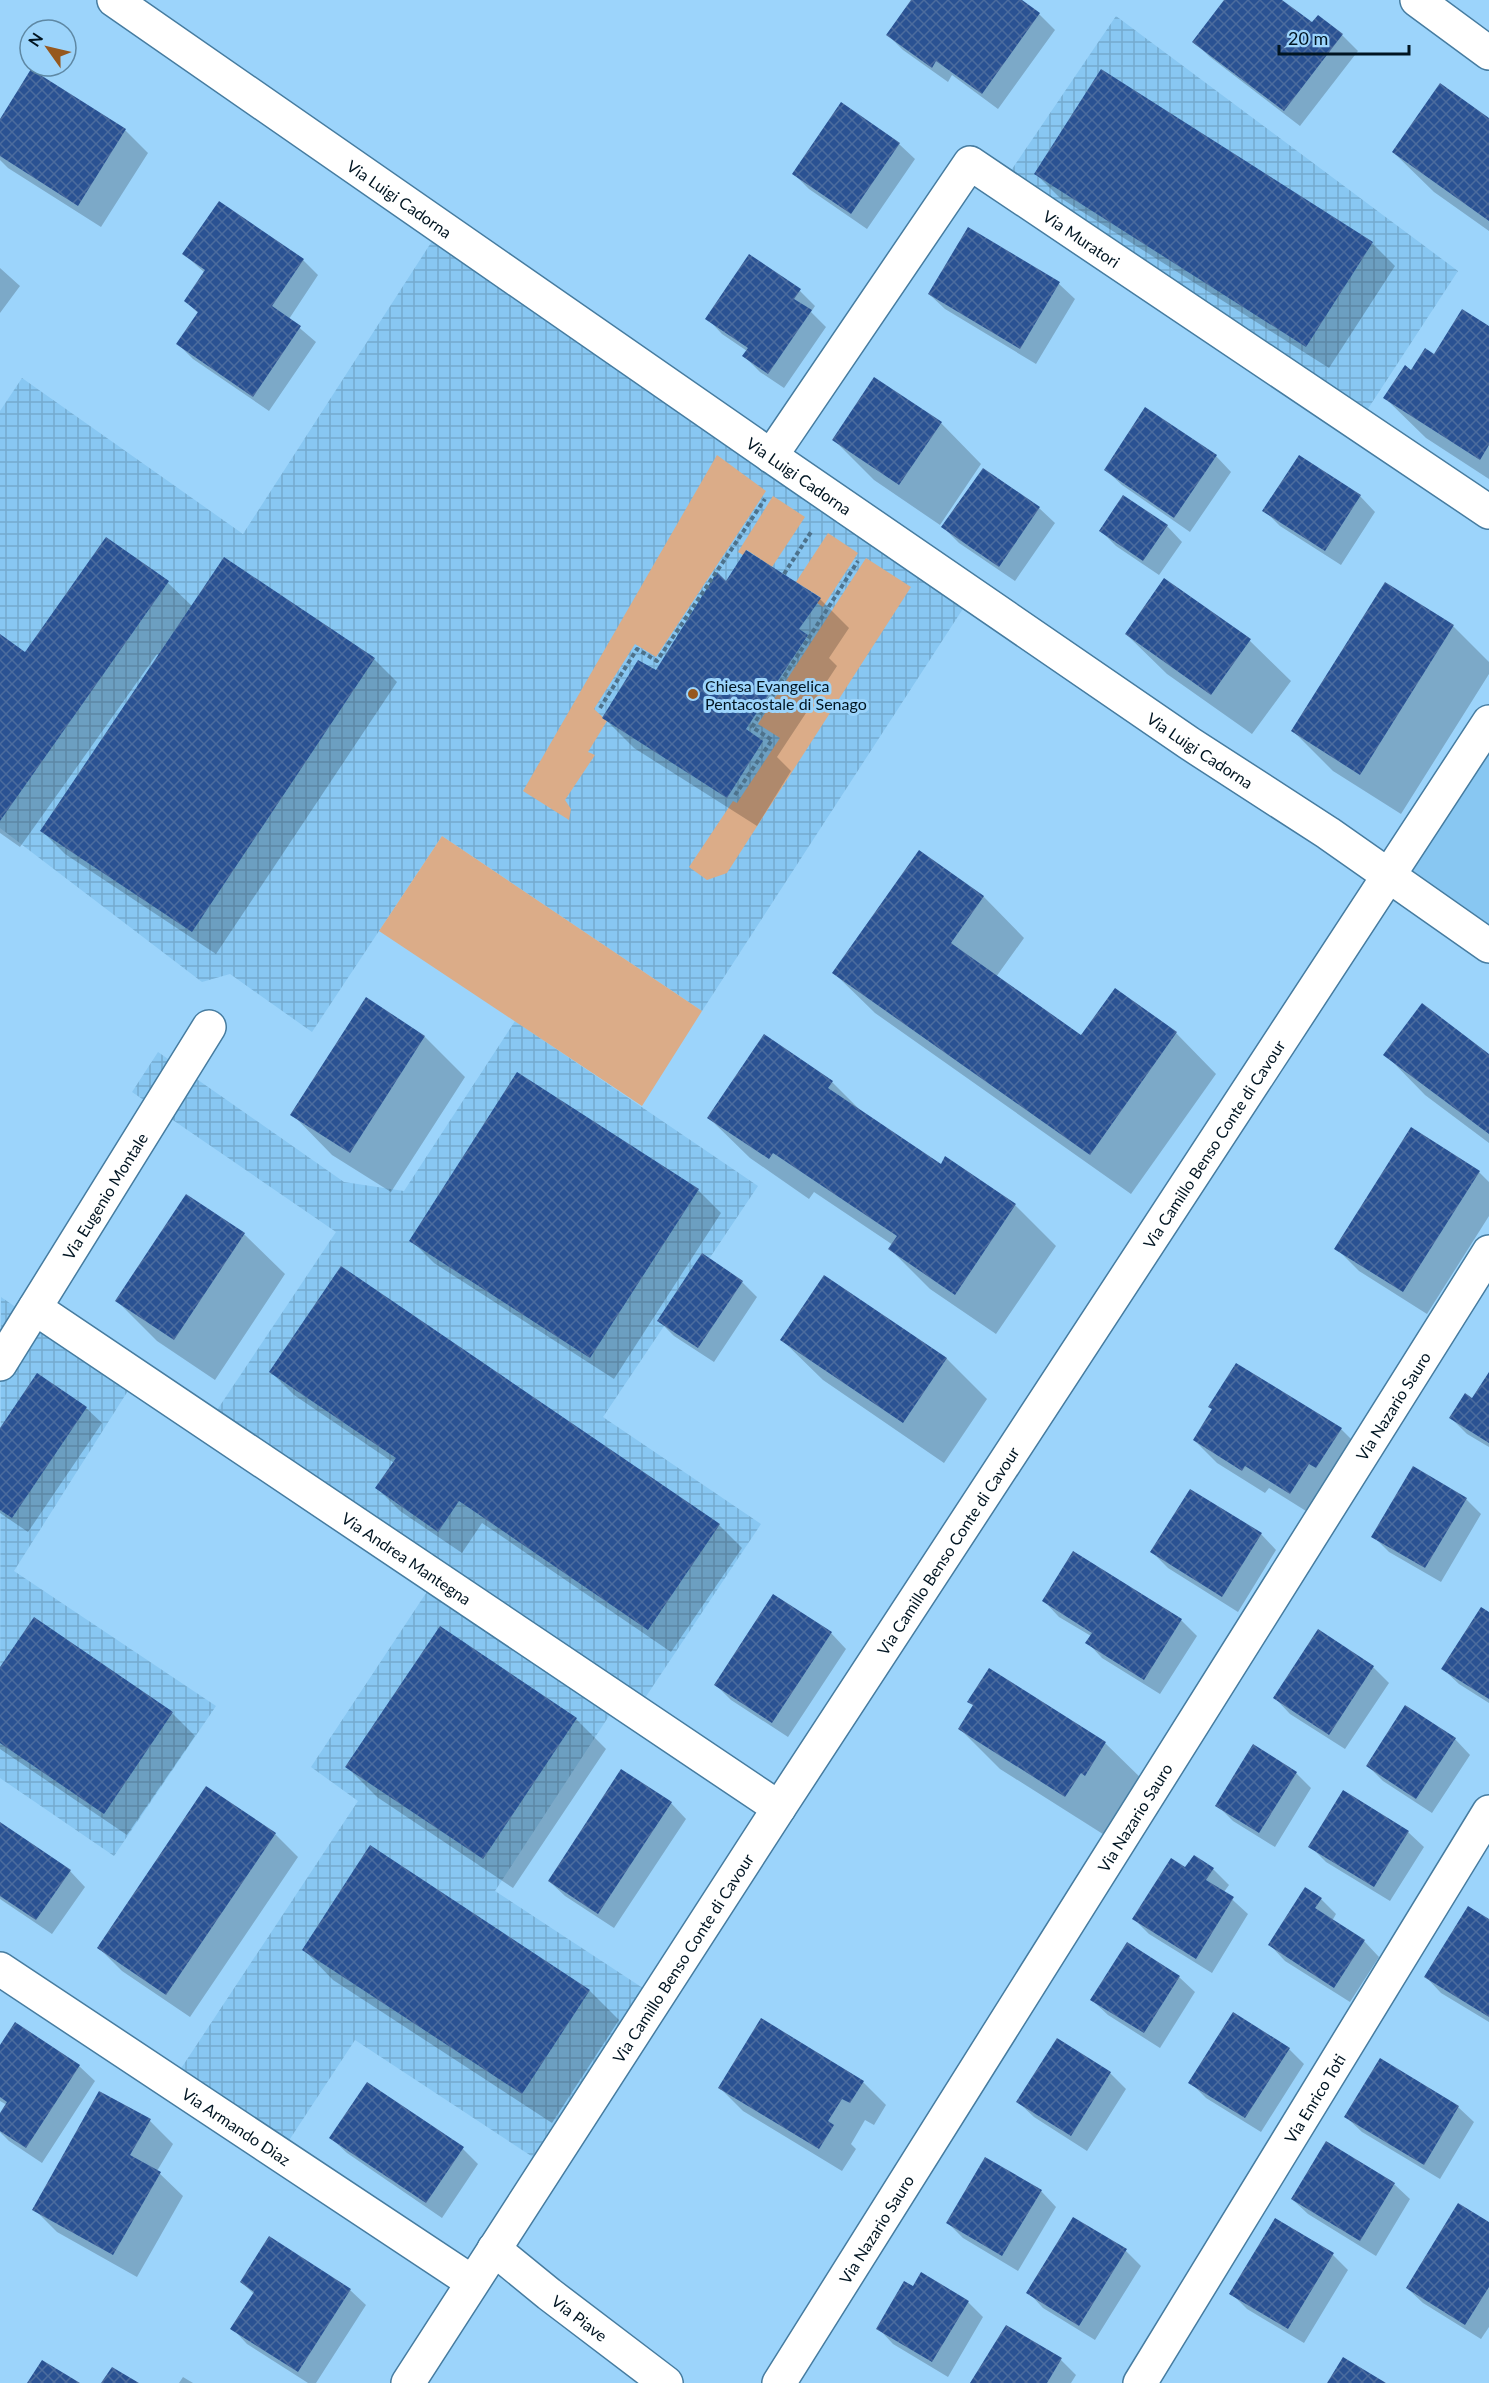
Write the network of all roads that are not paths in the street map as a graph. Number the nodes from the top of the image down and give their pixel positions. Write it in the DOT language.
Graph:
graph roads {
  1 [pos="114,0"];
  2 [pos="1417,0"];
  3 [pos="1489,53"];
  4 [pos="771,456"];
  5 [pos="1489,512"];
  6 [pos="1489,722"];
  7 [pos="1389,875"];
  8 [pos="1489,946"];
  9 [pos="209,1027"];
  10 [pos="1489,1252"];
  11 [pos="34,1308"];
  12 [pos="0,1364"];
  13 [pos="779,1808"];
  14 [pos="1489,1812"];
  15 [pos="0,1969"];
  16 [pos="494,2249"];
  17 [pos="472,2283"];
  18 [pos="408,2383"];
  19 [pos="666,2383"];
  20 [pos="779,2383"];
  21 [pos="1140,2383"];
  1 -- 4 [label="street, Via Luigi Cadorna"];
  2 -- 3 [label="street"];
  4 -- 5 [label="street, Via Muratori"];
  4 -- 7 [label="street, Via Luigi Cadorna"];
  6 -- 7 [label="street, Via Camillo Benso Conte di Cavour"];
  7 -- 8 [label="street, Via Luigi Cadorna"];
  7 -- 13 [label="street, Via Camillo Benso Conte di Cavour"];
  9 -- 11 [label="street, Via Eugenio Montale"];
  10 -- 20 [label="street, Via Nazario Sauro"];
  11 -- 12 [label="street, Via Eugenio Montale"];
  11 -- 13 [label="street, Via Andrea Mantegna"];
  13 -- 16 [label="street, Via Camillo Benso Conte di Cavour"];
  14 -- 21 [label="street, Via Enrico Toti"];
  15 -- 17 [label="street, Via Armando Diaz"];
  16 -- 17 [label="street, Via Camillo Benso Conte di Cavour"];
  16 -- 19 [label="street, Via Piave"];
  17 -- 18 [label="street, Via Camillo Benso Conte di Cavour"];
}
